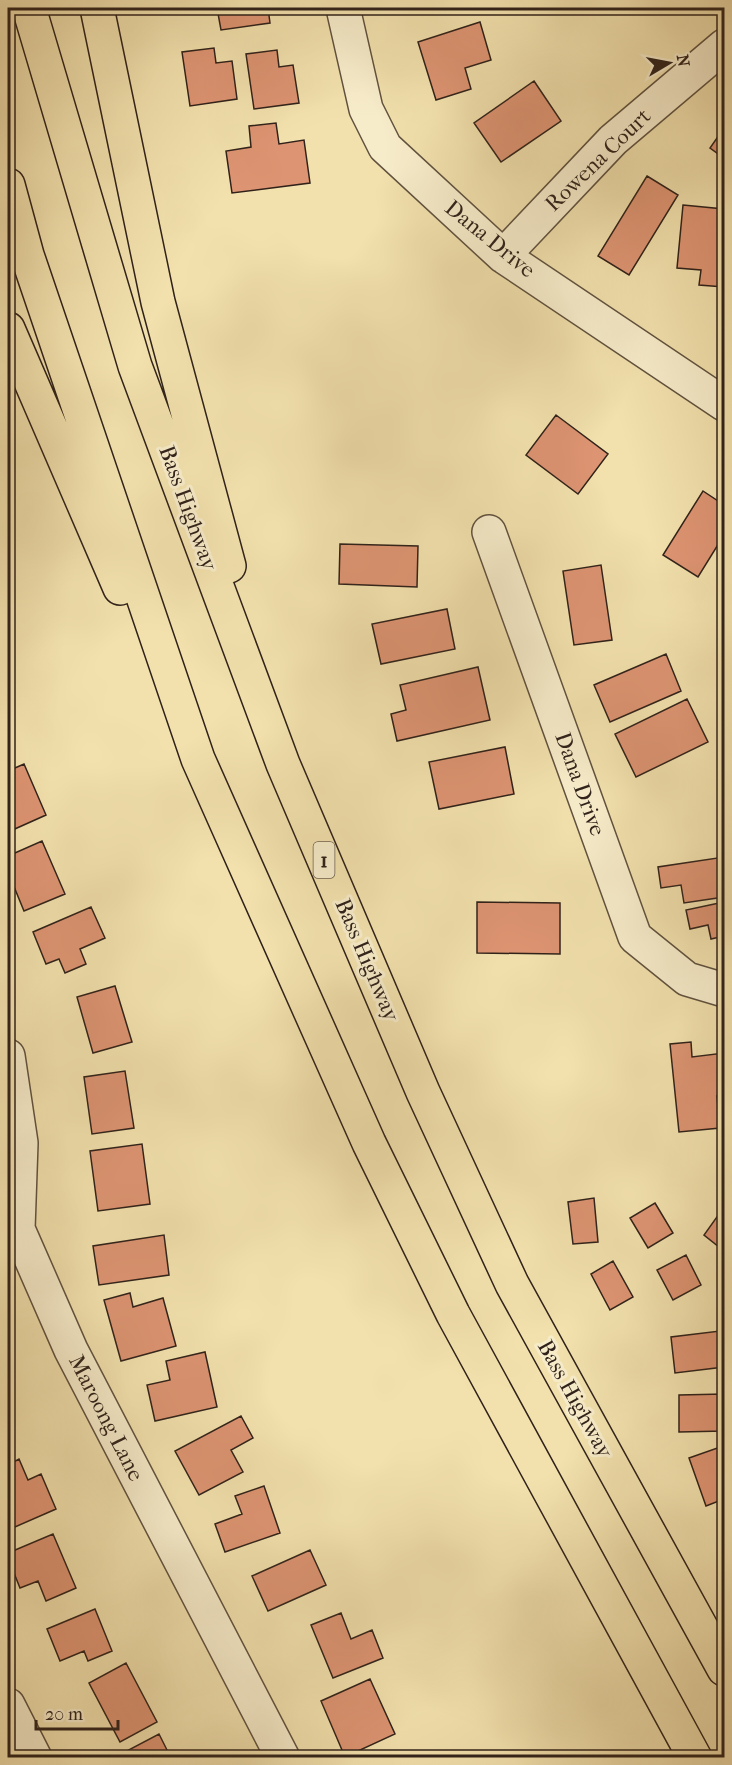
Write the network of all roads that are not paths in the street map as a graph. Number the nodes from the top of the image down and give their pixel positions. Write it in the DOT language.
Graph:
graph roads {
  1 [pos="29,8"];
  2 [pos="97,8"];
  3 [pos="343,8"];
  4 [pos="724,46"];
  5 [pos="8,185"];
  6 [pos="503,256"];
  7 [pos="8,328"];
  8 [pos="724,404"];
  9 [pos="489,532"];
  10 [pos="198,759"];
  11 [pos="283,764"];
  12 [pos="724,990"];
  13 [pos="8,1056"];
  14 [pos="724,1669"];
  15 [pos="8,1705"];
  16 [pos="35,1758"];
  17 [pos="283,1758"];
  18 [pos="695,1758"];
  1 -- 11 [label="highway, Bass Highway / 1"];
  2 -- 11 [label="highway"];
  3 -- 6 [label="street, Dana Drive"];
  4 -- 6 [label="street, Rowena Court"];
  5 -- 10 [label="highway"];
  6 -- 8 [label="street, Dana Drive"];
  7 -- 10 [label="highway"];
  9 -- 12 [label="street, Dana Drive"];
  10 -- 18 [label="highway"];
  11 -- 14 [label="highway, Bass Highway / 1"];
  13 -- 17 [label="street, Maroong Lane"];
  15 -- 16 [label="street"];
}
